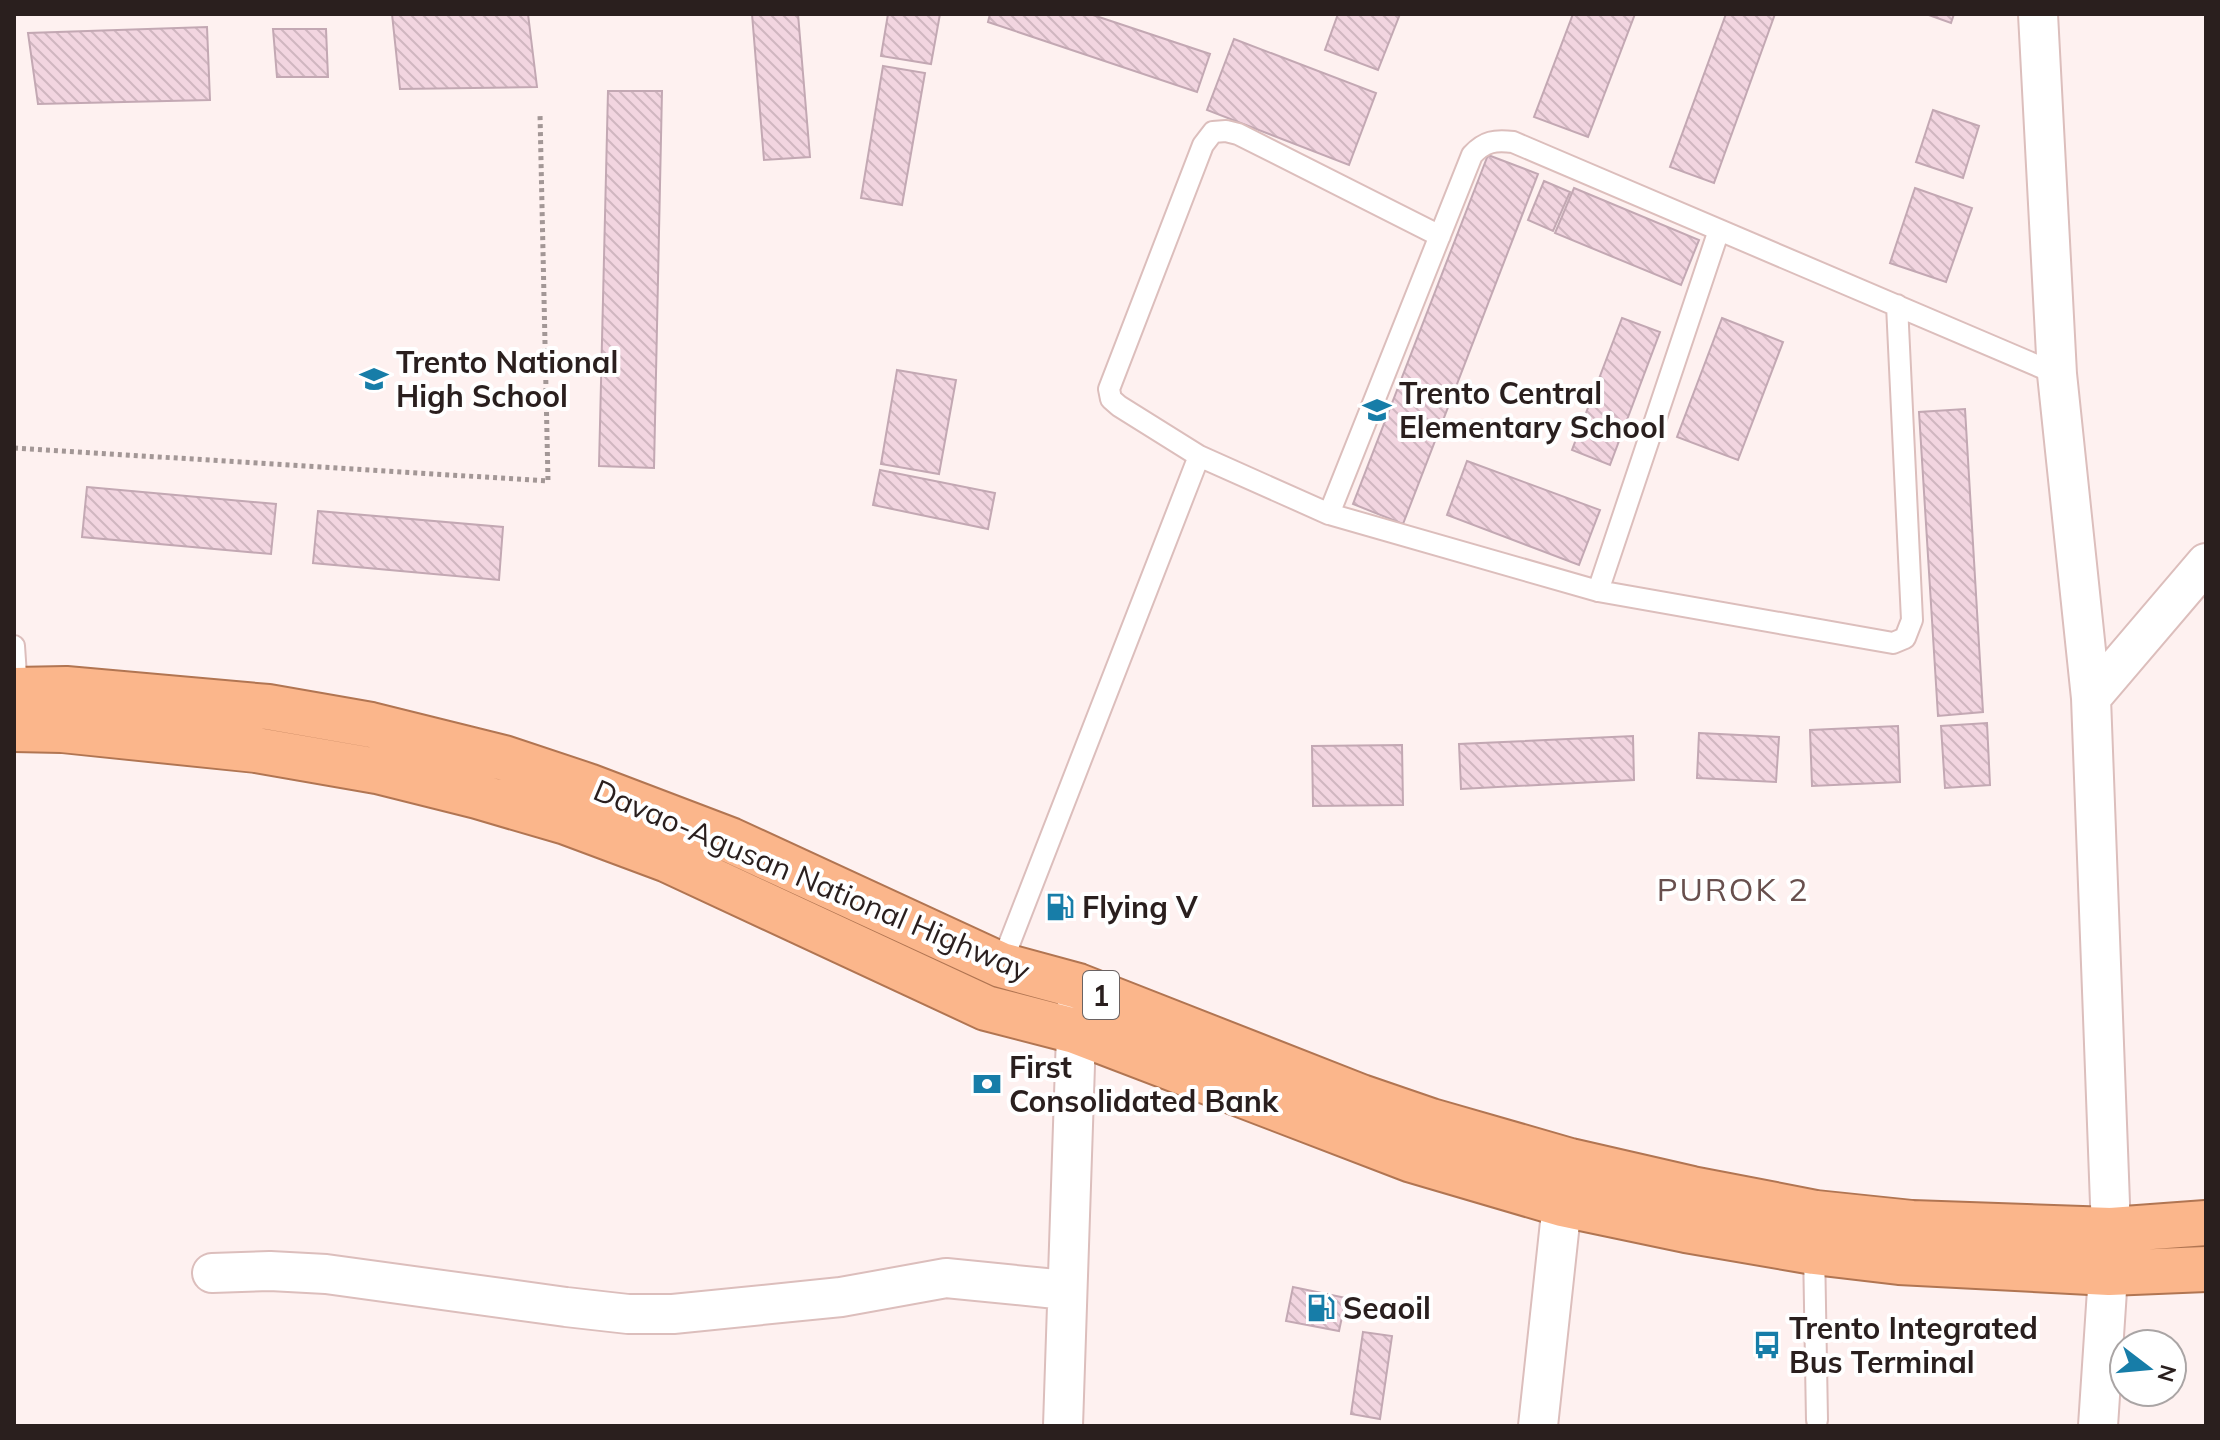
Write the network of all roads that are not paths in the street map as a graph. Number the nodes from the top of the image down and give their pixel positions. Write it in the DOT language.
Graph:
graph roads {
  1 [pos="2038,14"];
  2 [pos="1719,230"];
  3 [pos="1440,236"];
  4 [pos="1897,305"];
  5 [pos="2057,374"];
  6 [pos="1199,456"];
  7 [pos="1329,514"];
  8 [pos="2206,563"];
  9 [pos="1598,591"];
  10 [pos="14,646"];
  11 [pos="2091,698"];
  12 [pos="15,703"];
  13 [pos="64,710"];
  14 [pos="1001,965"];
  15 [pos="1078,986"];
  16 [pos="986,1008"];
  17 [pos="1075,1031"];
  18 [pos="1354,1117"];
  19 [pos="1570,1161"];
  20 [pos="1562,1204"];
  21 [pos="2206,1223"];
  22 [pos="2111,1230"];
  23 [pos="1815,1232"];
  24 [pos="2206,1269"];
  25 [pos="212,1273"];
  26 [pos="2109,1273"];
  27 [pos="1066,1290"];
  28 [pos="1817,1420"];
  29 [pos="1063,1426"];
  30 [pos="1538,1426"];
  31 [pos="2098,1426"];
  1 -- 5 [label="street"];
  2 -- 3 [label="lane"];
  2 -- 4 [label="lane"];
  2 -- 9 [label="lane"];
  3 -- 6 [label="lane"];
  3 -- 7 [label="lane"];
  4 -- 5 [label="lane"];
  4 -- 9 [label="lane"];
  5 -- 11 [label="street"];
  6 -- 7 [label="lane"];
  6 -- 14 [label="lane"];
  7 -- 9 [label="lane"];
  8 -- 11 [label="street"];
  10 -- 12 [label="lane"];
  11 -- 22 [label="street"];
  12 -- 13 [label="highway, Davao-Agusan National Highway / 1"];
  13 -- 14 [label="highway, Davao-Agusan National Highway / 1"];
  13 -- 16 [label="highway, Davao-Agusan National Highway / 1"];
  14 -- 15 [label="highway, Davao-Agusan National Highway / 1"];
  14 -- 16 [label="lane"];
  15 -- 17 [label="street"];
  15 -- 18 [label="highway, Davao-Agusan National Highway / 1"];
  16 -- 17 [label="highway, Davao-Agusan National Highway / 1"];
  17 -- 18 [label="highway, Davao-Agusan National Highway / 1"];
  17 -- 27 [label="street"];
  18 -- 19 [label="highway, Davao-Agusan National Highway / 1"];
  18 -- 20 [label="highway, Davao-Agusan National Highway / 1"];
  19 -- 20 [label="street"];
  19 -- 23 [label="highway, Davao-Agusan National Highway / 1"];
  20 -- 23 [label="highway, Davao-Agusan National Highway / 1"];
  20 -- 30 [label="street"];
  21 -- 22 [label="highway, Davao-Agusan National Highway / 1"];
  22 -- 23 [label="highway, Davao-Agusan National Highway / 1"];
  22 -- 26 [label="street"];
  23 -- 26 [label="highway, Davao-Agusan National Highway / 1"];
  23 -- 28 [label="lane"];
  24 -- 26 [label="highway, Davao-Agusan National Highway / 1"];
  25 -- 27 [label="street"];
  26 -- 31 [label="street"];
  27 -- 29 [label="street"];
}
